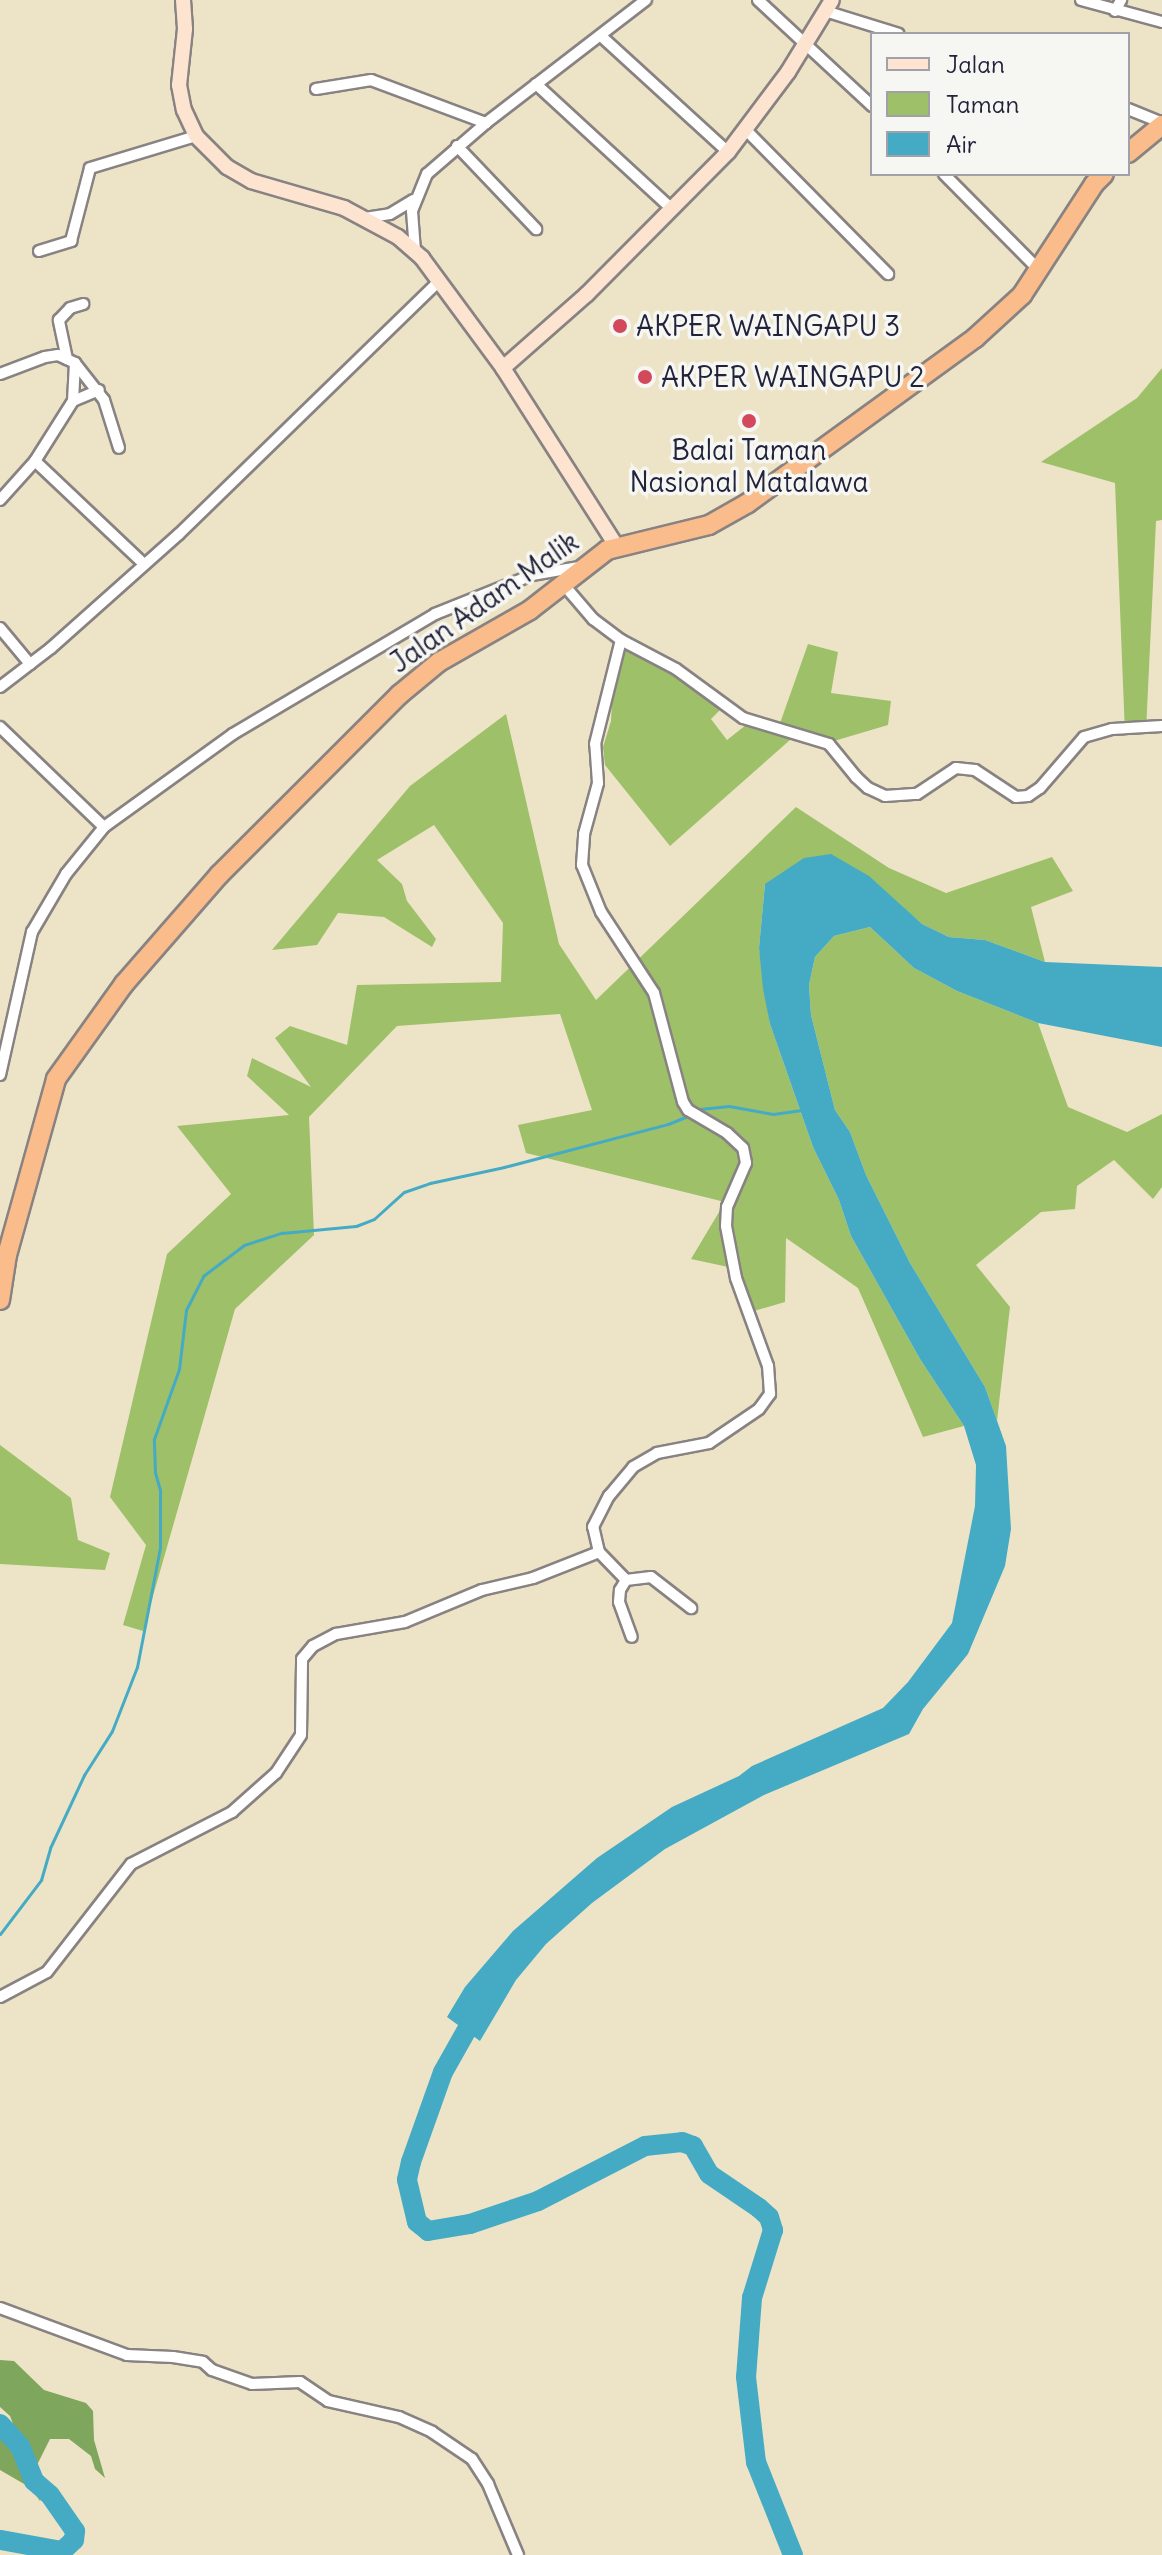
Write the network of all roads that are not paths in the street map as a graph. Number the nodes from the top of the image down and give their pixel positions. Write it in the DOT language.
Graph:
graph roads {
  1 [pos="183,0"];
  2 [pos="646,0"];
  3 [pos="758,0"];
  4 [pos="1081,0"];
  5 [pos="1121,0"];
  6 [pos="829,6"];
  7 [pos="1115,11"];
  8 [pos="1162,22"];
  9 [pos="894,32"];
  10 [pos="601,36"];
  11 [pos="806,45"];
  12 [pos="536,84"];
  13 [pos="316,89"];
  14 [pos="870,104"];
  15 [pos="1130,110"];
  16 [pos="486,123"];
  17 [pos="1162,124"];
  18 [pos="745,129"];
  19 [pos="196,136"];
  20 [pos="457,146"];
  21 [pos="1130,151"];
  22 [pos="728,152"];
  23 [pos="946,176"];
  24 [pos="1103,176"];
  25 [pos="413,200"];
  26 [pos="672,209"];
  27 [pos="365,218"];
  28 [pos="536,229"];
  29 [pos="39,251"];
  30 [pos="415,251"];
  31 [pos="1037,268"];
  32 [pos="888,274"];
  33 [pos="440,280"];
  34 [pos="83,304"];
  35 [pos="71,361"];
  36 [pos="503,368"];
  37 [pos="0,374"];
  38 [pos="99,390"];
  39 [pos="73,401"];
  40 [pos="119,448"];
  41 [pos="35,461"];
  42 [pos="0,500"];
  43 [pos="617,547"];
  44 [pos="143,563"];
  45 [pos="585,567"];
  46 [pos="564,585"];
  47 [pos="0,628"];
  48 [pos="621,640"];
  49 [pos="30,664"];
  50 [pos="0,687"];
  51 [pos="1162,726"];
  52 [pos="0,727"];
  53 [pos="104,827"];
  54 [pos="0,1075"];
  55 [pos="0,1300"];
  56 [pos="599,1552"];
  57 [pos="626,1580"];
  58 [pos="691,1608"];
  59 [pos="632,1637"];
  60 [pos="0,1997"];
  61 [pos="0,2308"];
  62 [pos="518,2555"];
  1 -- 19 [label="street"];
  2 -- 10 [label="street"];
  3 -- 11 [label="street"];
  4 -- 7 [label="street"];
  5 -- 7 [label="street"];
  6 -- 9 [label="street"];
  6 -- 11 [label="street"];
  7 -- 8 [label="street"];
  10 -- 12 [label="street"];
  10 -- 22 [label="street"];
  11 -- 14 [label="street"];
  11 -- 18 [label="street"];
  12 -- 16 [label="street"];
  12 -- 26 [label="street"];
  13 -- 16 [label="street"];
  15 -- 17 [label="street"];
  16 -- 20 [label="street"];
  17 -- 21 [label="highway"];
  18 -- 22 [label="street"];
  18 -- 32 [label="street"];
  19 -- 27 [label="street"];
  19 -- 29 [label="street"];
  20 -- 25 [label="street"];
  20 -- 28 [label="street"];
  22 -- 26 [label="street"];
  23 -- 31 [label="street"];
  24 -- 31 [label="highway, Jalan Adam Malik"];
  25 -- 27 [label="street"];
  25 -- 30 [label="street"];
  26 -- 36 [label="street"];
  27 -- 30 [label="street"];
  30 -- 33 [label="street"];
  31 -- 43 [label="highway, Jalan Adam Malik"];
  33 -- 36 [label="street"];
  33 -- 44 [label="street"];
  34 -- 35 [label="street"];
  35 -- 37 [label="street"];
  35 -- 38 [label="street"];
  35 -- 39 [label="street"];
  36 -- 43 [label="street"];
  38 -- 39 [label="street"];
  38 -- 40 [label="street"];
  39 -- 41 [label="street"];
  41 -- 42 [label="street"];
  41 -- 44 [label="street"];
  43 -- 45 [label="highway, Jalan Adam Malik"];
  44 -- 49 [label="street"];
  45 -- 46 [label="highway, Jalan Adam Malik"];
  45 -- 53 [label="street"];
  46 -- 48 [label="street"];
  46 -- 55 [label="highway, Jalan Adam Malik"];
  47 -- 49 [label="street"];
  48 -- 51 [label="street"];
  48 -- 56 [label="street"];
  49 -- 50 [label="street"];
  52 -- 53 [label="street"];
  53 -- 54 [label="street"];
  56 -- 57 [label="street"];
  56 -- 60 [label="street"];
  57 -- 58 [label="street"];
  57 -- 59 [label="street"];
  61 -- 62 [label="street"];
}
